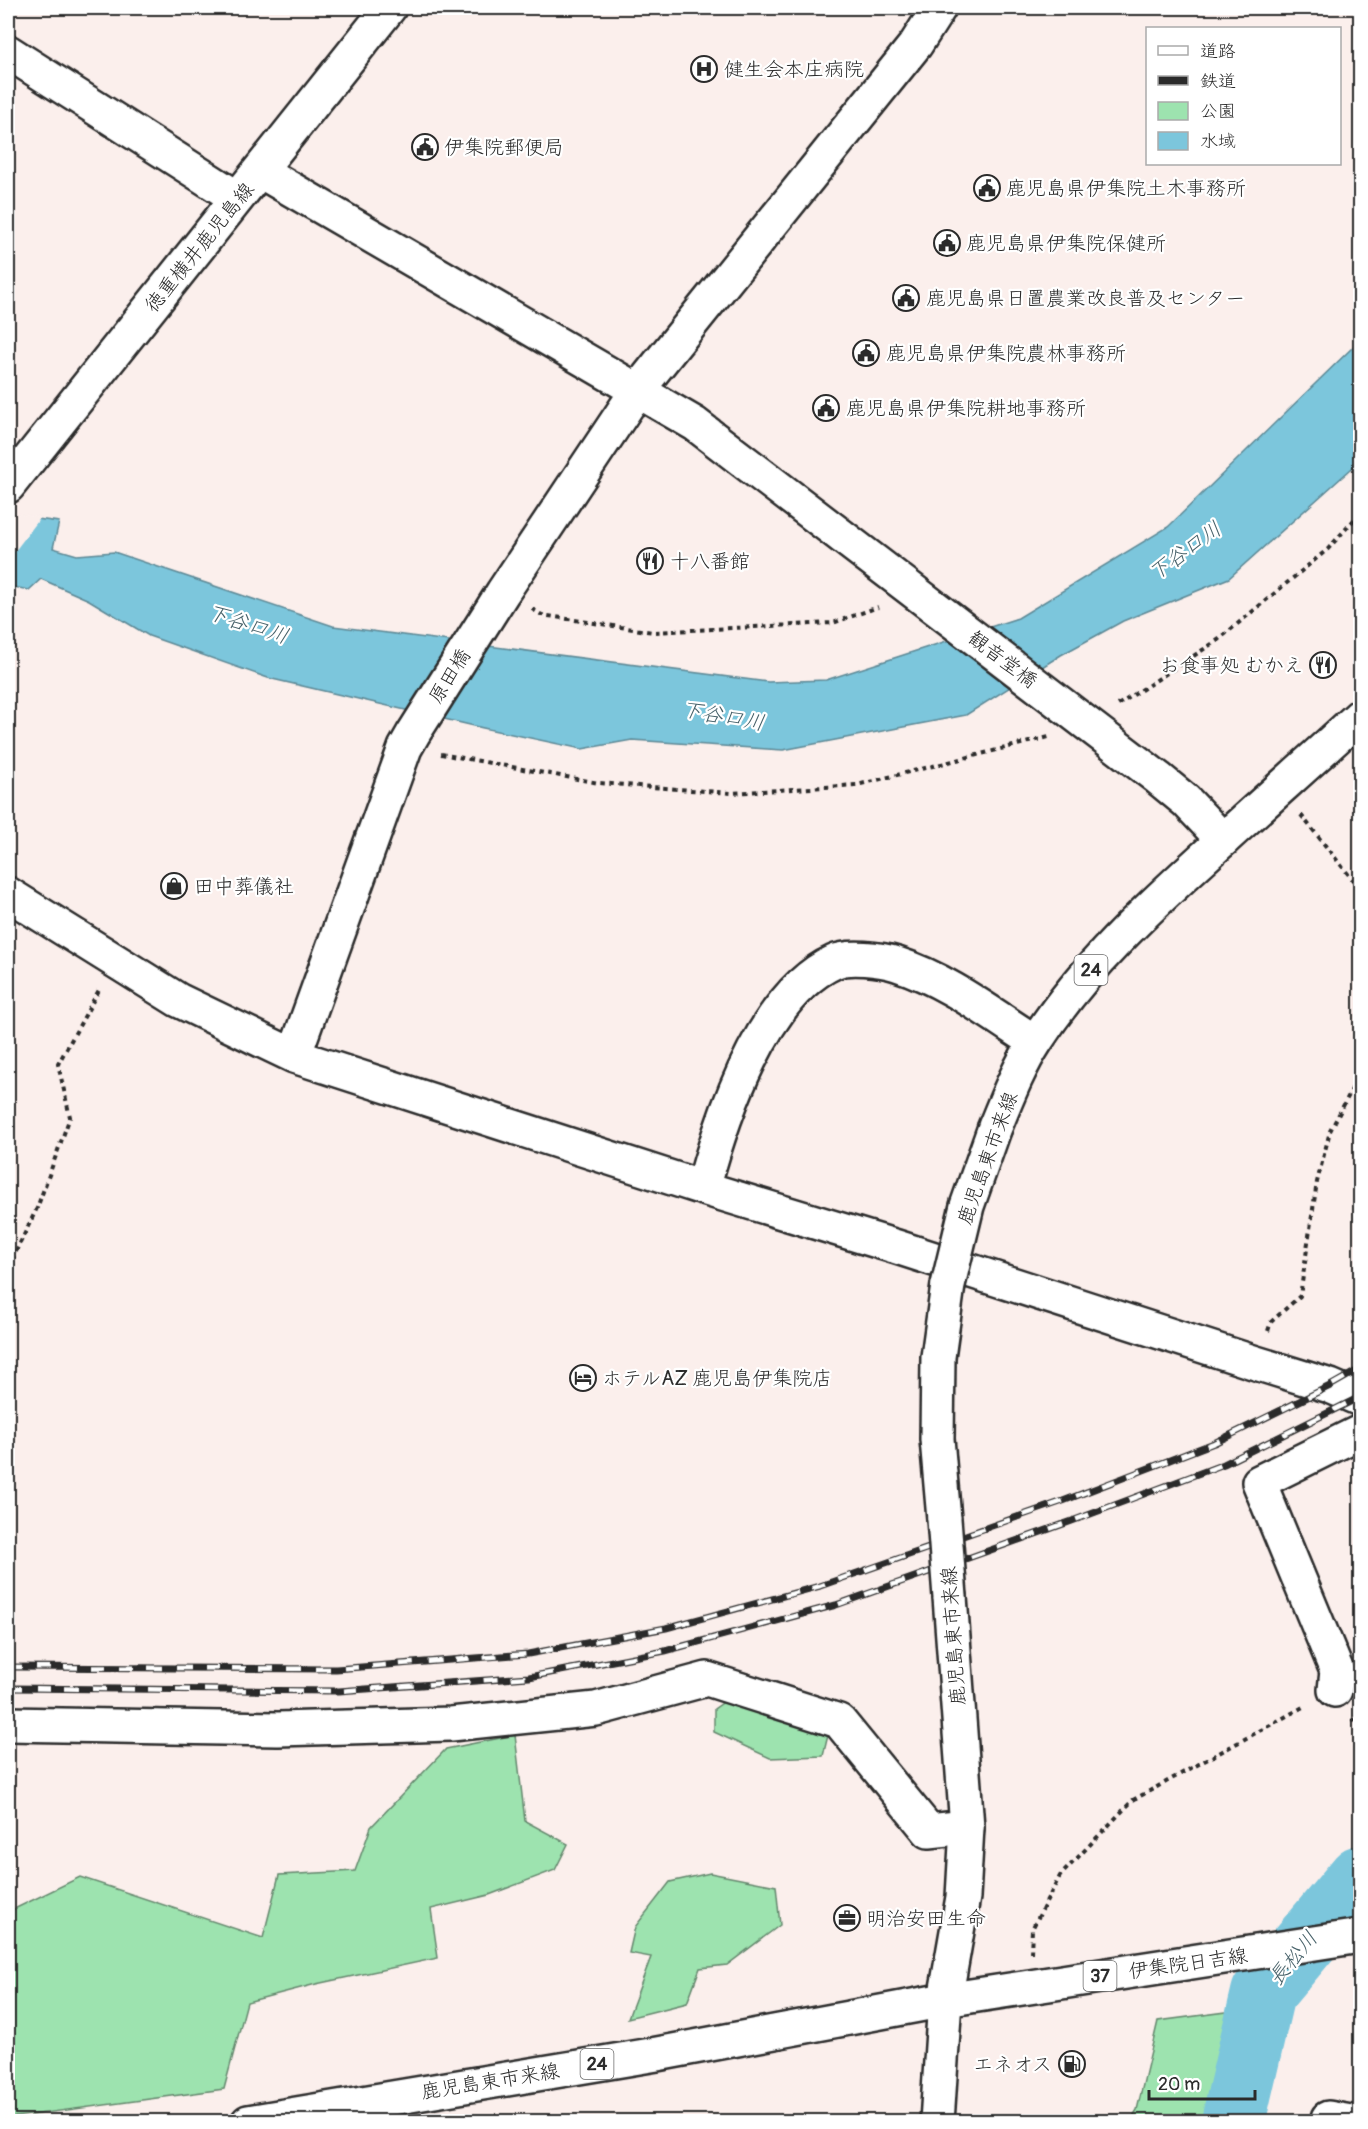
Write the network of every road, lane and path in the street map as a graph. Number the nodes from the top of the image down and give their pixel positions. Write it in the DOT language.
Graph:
graph roads {
  1 [pos="390,8"];
  2 [pos="939,8"];
  3 [pos="8,52"];
  4 [pos="260,171"];
  5 [pos="237,198"];
  6 [pos="637,391"];
  7 [pos="8,485"];
  8 [pos="1360,513"];
  9 [pos="922,597"];
  10 [pos="494,605"];
  11 [pos="1360,716"];
  12 [pos="1084,720"];
  13 [pos="409,741"];
  14 [pos="1280,788"];
  15 [pos="1223,840"];
  16 [pos="1360,889"];
  17 [pos="8,894"];
  18 [pos="115,961"];
  19 [pos="1035,1042"];
  20 [pos="294,1056"];
  21 [pos="1360,1074"];
  22 [pos="703,1188"];
  23 [pos="8,1268"];
  24 [pos="1256,1363"];
  25 [pos="1360,1399"];
  26 [pos="1360,1432"];
  27 [pos="1335,1690"];
  28 [pos="8,1724"];
  29 [pos="967,1827"];
  30 [pos="1360,1935"];
  31 [pos="1029,1987"];
  32 [pos="945,2000"];
  33 [pos="248,2121"];
  34 [pos="937,2121"];
  35 [pos="1327,2121"];
  36 [pos="1351,2121"];
  1 -- 4 [label="street, 徳重横井鹿児島線"];
  2 -- 6 [label="street, 原田橋"];
  3 -- 5 [label="street"];
  4 -- 5 [label="street, 徳重横井鹿児島線"];
  4 -- 6 [label="street, 観音堂橋"];
  5 -- 7 [label="street, 徳重横井鹿児島線"];
  6 -- 9 [label="street, 観音堂橋"];
  6 -- 10 [label="street, 原田橋"];
  8 -- 12 [label="path"];
  9 -- 10 [label="path"];
  9 -- 12 [label="street, 観音堂橋"];
  10 -- 13 [label="street, 原田橋"];
  11 -- 14 [label="street, 鹿児島東市来線 / 24"];
  12 -- 13 [label="path"];
  12 -- 15 [label="street, 観音堂橋"];
  13 -- 20 [label="street, 原田橋"];
  14 -- 15 [label="street, 鹿児島東市来線 / 24"];
  14 -- 16 [label="path"];
  15 -- 19 [label="street, 鹿児島東市来線 / 24"];
  17 -- 18 [label="street"];
  18 -- 20 [label="street"];
  18 -- 23 [label="path"];
  19 -- 22 [label="street"];
  19 -- 29 [label="street, 鹿児島東市来線 / 24, bridge"];
  20 -- 22 [label="street"];
  21 -- 24 [label="path"];
  22 -- 24 [label="street"];
  24 -- 25 [label="street"];
  26 -- 27 [label="street"];
  27 -- 31 [label="path"];
  28 -- 29 [label="street"];
  29 -- 32 [label="street, 鹿児島東市来線 / 24"];
  30 -- 31 [label="street, 伊集院日吉線 / 37"];
  31 -- 32 [label="street, 伊集院日吉線 / 37"];
  32 -- 33 [label="street, 鹿児島東市来線 / 24"];
  32 -- 34 [label="street"];
  35 -- 36 [label="street"];
}
